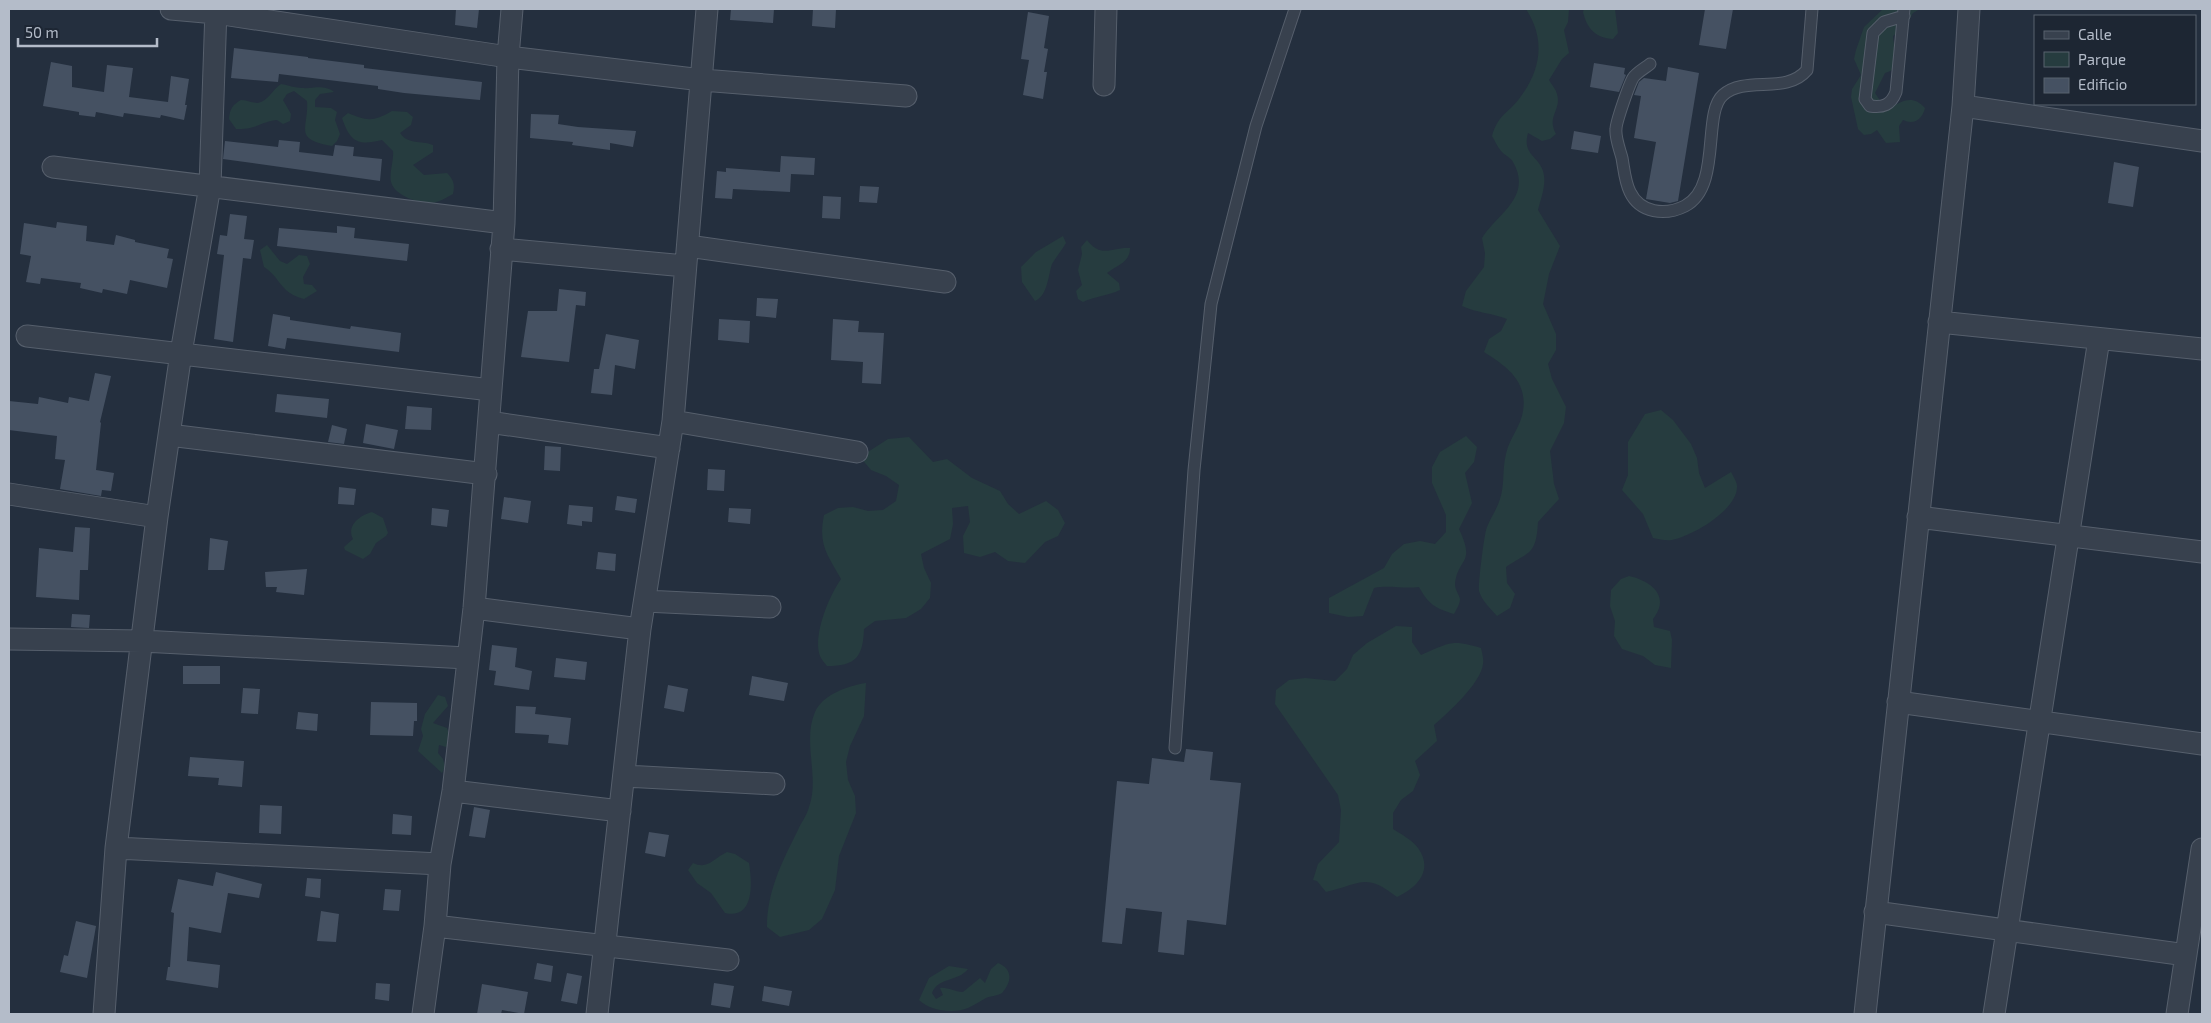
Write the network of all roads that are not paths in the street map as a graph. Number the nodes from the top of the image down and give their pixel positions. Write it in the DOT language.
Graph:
graph roads {
  1 [pos="171,9"];
  2 [pos="512,9"];
  3 [pos="707,9"];
  4 [pos="1106,9"];
  5 [pos="1295,9"];
  6 [pos="1812,9"];
  7 [pos="1969,9"];
  8 [pos="216,11"];
  9 [pos="1904,12"];
  10 [pos="508,57"];
  11 [pos="1650,64"];
  12 [pos="702,80"];
  13 [pos="1104,85"];
  14 [pos="906,96"];
  15 [pos="1963,106"];
  16 [pos="2202,141"];
  17 [pos="53,167"];
  18 [pos="210,186"];
  19 [pos="504,223"];
  20 [pos="501,249"];
  21 [pos="687,256"];
  22 [pos="945,282"];
  23 [pos="1939,322"];
  24 [pos="27,336"];
  25 [pos="2099,339"];
  26 [pos="2202,349"];
  27 [pos="181,353"];
  28 [pos="492,390"];
  29 [pos="672,421"];
  30 [pos="489,422"];
  31 [pos="169,435"];
  32 [pos="669,448"];
  33 [pos="857,452"];
  34 [pos="486,474"];
  35 [pos="9,494"];
  36 [pos="157,517"];
  37 [pos="1918,517"];
  38 [pos="2068,535"];
  39 [pos="2202,552"];
  40 [pos="645,601"];
  41 [pos="770,607"];
  42 [pos="474,608"];
  43 [pos="640,629"];
  44 [pos="9,639"];
  45 [pos="142,641"];
  46 [pos="467,658"];
  47 [pos="1898,702"];
  48 [pos="2040,721"];
  49 [pos="2202,744"];
  50 [pos="1175,748"];
  51 [pos="625,776"];
  52 [pos="774,784"];
  53 [pos="453,791"];
  54 [pos="620,811"];
  55 [pos="116,848"];
  56 [pos="2202,849"];
  57 [pos="440,864"];
  58 [pos="1875,912"];
  59 [pos="435,926"];
  60 [pos="2007,930"];
  61 [pos="605,946"];
  62 [pos="2186,955"];
  63 [pos="728,960"];
  64 [pos="104,1014"];
  65 [pos="423,1014"];
  66 [pos="596,1014"];
  67 [pos="1865,1014"];
  68 [pos="1994,1014"];
  69 [pos="2177,1014"];
  1 -- 8 [label="street"];
  2 -- 10 [label="street"];
  3 -- 12 [label="street"];
  4 -- 13 [label="street"];
  5 -- 50 [label="lane"];
  6 -- 11 [label="lane"];
  7 -- 15 [label="street"];
  8 -- 10 [label="street"];
  8 -- 18 [label="street"];
  9 -- 9 [label="lane"];
  10 -- 12 [label="street"];
  10 -- 19 [label="street"];
  12 -- 14 [label="street"];
  12 -- 21 [label="street"];
  15 -- 16 [label="street"];
  15 -- 23 [label="street"];
  17 -- 18 [label="street"];
  18 -- 19 [label="street"];
  18 -- 27 [label="street"];
  19 -- 20 [label="street"];
  20 -- 21 [label="street"];
  20 -- 28 [label="street"];
  21 -- 22 [label="street"];
  21 -- 29 [label="street"];
  23 -- 25 [label="street"];
  23 -- 37 [label="street"];
  24 -- 27 [label="street"];
  25 -- 26 [label="street"];
  25 -- 38 [label="street"];
  27 -- 28 [label="street"];
  27 -- 31 [label="street"];
  28 -- 30 [label="street"];
  29 -- 32 [label="street"];
  29 -- 33 [label="street"];
  30 -- 32 [label="street"];
  30 -- 34 [label="street"];
  31 -- 34 [label="street"];
  31 -- 36 [label="street"];
  32 -- 40 [label="street"];
  34 -- 42 [label="street"];
  35 -- 36 [label="street"];
  36 -- 45 [label="street"];
  37 -- 38 [label="street"];
  37 -- 47 [label="street"];
  38 -- 39 [label="street"];
  38 -- 48 [label="street"];
  40 -- 41 [label="street"];
  40 -- 43 [label="street"];
  42 -- 43 [label="street"];
  42 -- 46 [label="street"];
  43 -- 51 [label="street"];
  44 -- 45 [label="street"];
  45 -- 46 [label="street"];
  45 -- 55 [label="street"];
  46 -- 53 [label="street"];
  47 -- 48 [label="street"];
  47 -- 58 [label="street"];
  48 -- 49 [label="street"];
  48 -- 60 [label="street"];
  51 -- 52 [label="street"];
  51 -- 54 [label="street"];
  53 -- 54 [label="street"];
  53 -- 57 [label="street"];
  54 -- 61 [label="street"];
  55 -- 57 [label="street"];
  55 -- 64 [label="street"];
  56 -- 62 [label="street"];
  57 -- 59 [label="street"];
  58 -- 60 [label="street"];
  58 -- 67 [label="street"];
  59 -- 61 [label="street"];
  59 -- 65 [label="street"];
  60 -- 62 [label="street"];
  60 -- 68 [label="street"];
  61 -- 63 [label="street"];
  61 -- 66 [label="street"];
  62 -- 69 [label="street"];
}
